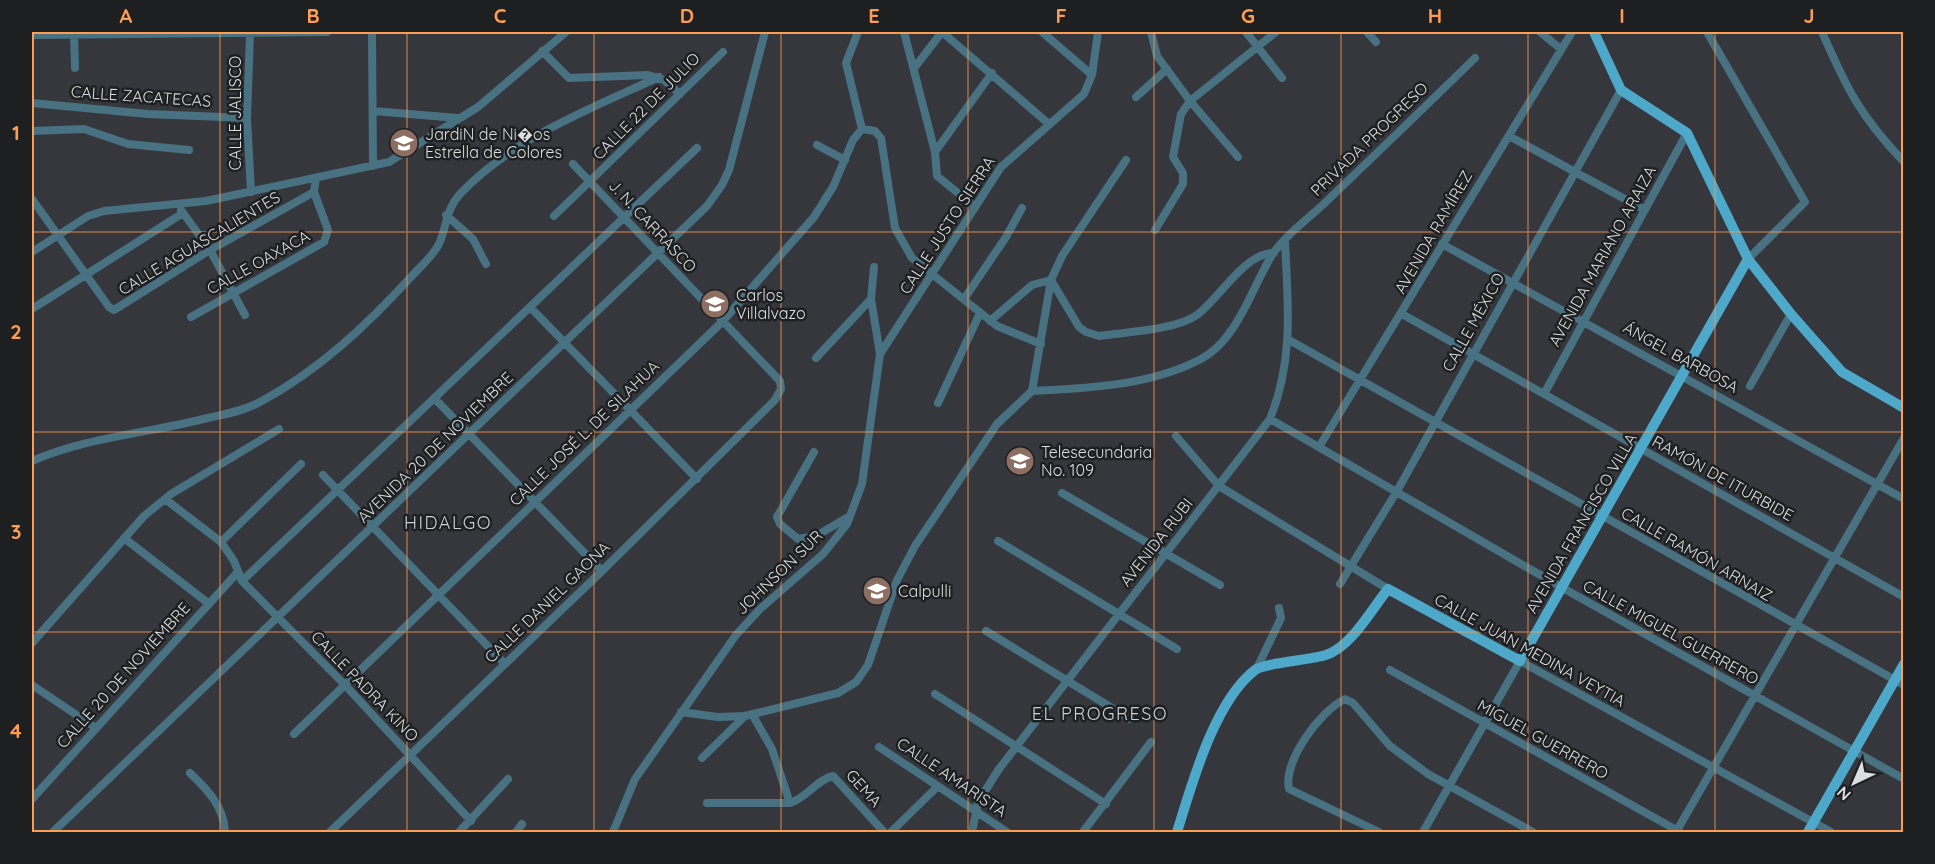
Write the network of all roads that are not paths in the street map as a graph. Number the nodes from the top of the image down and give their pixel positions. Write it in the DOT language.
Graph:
graph roads {
  1 [pos="327,32"];
  2 [pos="372,32"];
  3 [pos="567,32"];
  4 [pos="756,32"];
  5 [pos="858,32"];
  6 [pos="904,32"];
  7 [pos="942,32"];
  8 [pos="1042,32"];
  9 [pos="1098,32"];
  10 [pos="1151,32"];
  11 [pos="1246,32"];
  12 [pos="1275,32"];
  13 [pos="1367,32"];
  14 [pos="1540,32"];
  15 [pos="1572,32"];
  16 [pos="1594,32"];
  17 [pos="1707,32"];
  18 [pos="1822,32"];
  19 [pos="74,33"];
  20 [pos="250,33"];
  21 [pos="765,34"];
  22 [pos="32,35"];
  23 [pos="1376,42"];
  24 [pos="1257,46"];
  25 [pos="1561,49"];
  26 [pos="542,51"];
  27 [pos="723,52"];
  28 [pos="1475,58"];
  29 [pos="915,67"];
  30 [pos="75,68"];
  31 [pos="1167,69"];
  32 [pos="992,72"];
  33 [pos="1092,75"];
  34 [pos="659,77"];
  35 [pos="1282,78"];
  36 [pos="1621,90"];
  37 [pos="680,94"];
  38 [pos="1136,97"];
  39 [pos="1190,101"];
  40 [pos="32,103"];
  41 [pos="373,111"];
  42 [pos="247,118"];
  43 [pos="458,118"];
  44 [pos="1049,124"];
  45 [pos="862,129"];
  46 [pos="32,131"];
  47 [pos="1687,133"];
  48 [pos="1509,136"];
  49 [pos="817,145"];
  50 [pos="697,148"];
  51 [pos="189,150"];
  52 [pos="935,152"];
  53 [pos="1238,157"];
  54 [pos="845,160"];
  55 [pos="1126,160"];
  56 [pos="1904,162"];
  57 [pos="573,164"];
  58 [pos="373,166"];
  59 [pos="1575,172"];
  60 [pos="316,177"];
  61 [pos="591,182"];
  62 [pos="251,192"];
  63 [pos="314,192"];
  64 [pos="32,199"];
  65 [pos="974,206"];
  66 [pos="1022,208"];
  67 [pos="181,209"];
  68 [pos="1645,210"];
  69 [pos="446,215"];
  70 [pos="625,215"];
  71 [pos="554,216"];
  72 [pos="1155,230"];
  73 [pos="57,236"];
  74 [pos="1285,242"];
  75 [pos="1442,244"];
  76 [pos="210,250"];
  77 [pos="32,252"];
  78 [pos="660,253"];
  79 [pos="1274,253"];
  80 [pos="1748,259"];
  81 [pos="486,264"];
  82 [pos="874,267"];
  83 [pos="84,274"];
  84 [pos="931,276"];
  85 [pos="1050,280"];
  86 [pos="1513,282"];
  87 [pos="234,291"];
  88 [pos="871,299"];
  89 [pos="964,299"];
  90 [pos="530,307"];
  91 [pos="32,309"];
  92 [pos="980,313"];
  93 [pos="1402,314"];
  94 [pos="1791,314"];
  95 [pos="245,315"];
  96 [pos="191,317"];
  97 [pos="990,321"];
  98 [pos="1584,321"];
  99 [pos="722,322"];
  100 [pos="1289,340"];
  101 [pos="564,344"];
  102 [pos="1041,344"];
  103 [pos="1472,353"];
  104 [pos="880,354"];
  105 [pos="816,358"];
  106 [pos="1683,375"];
  107 [pos="1362,381"];
  108 [pos="1750,386"];
  109 [pos="781,389"];
  110 [pos="1032,391"];
  111 [pos="1544,394"];
  112 [pos="434,398"];
  113 [pos="938,403"];
  114 [pos="1904,408"];
  115 [pos="629,410"];
  116 [pos="1270,420"];
  117 [pos="1434,422"];
  118 [pos="279,429"];
  119 [pos="469,436"];
  120 [pos="1176,436"];
  121 [pos="1904,438"];
  122 [pos="1319,447"];
  123 [pos="1641,449"];
  124 [pos="814,452"];
  125 [pos="32,461"];
  126 [pos="301,464"];
  127 [pos="323,476"];
  128 [pos="697,479"];
  129 [pos="1877,484"];
  130 [pos="1219,486"];
  131 [pos="338,490"];
  132 [pos="1397,491"];
  133 [pos="1062,493"];
  134 [pos="165,499"];
  135 [pos="1904,500"];
  136 [pos="535,502"];
  137 [pos="850,516"];
  138 [pos="1601,516"];
  139 [pos="375,527"];
  140 [pos="124,538"];
  141 [pos="998,541"];
  142 [pos="221,542"];
  143 [pos="1167,553"];
  144 [pos="1834,558"];
  145 [pos="1351,569"];
  146 [pos="602,571"];
  147 [pos="237,573"];
  148 [pos="242,581"];
  149 [pos="1340,584"];
  150 [pos="1220,585"];
  151 [pos="1561,587"];
  152 [pos="1388,589"];
  153 [pos="439,594"];
  154 [pos="1904,597"];
  155 [pos="208,603"];
  156 [pos="1279,608"];
  157 [pos="1118,615"];
  158 [pos="277,618"];
  159 [pos="1795,626"];
  160 [pos="986,631"];
  161 [pos="32,643"];
  162 [pos="1177,649"];
  163 [pos="1520,661"];
  164 [pos="505,664"];
  165 [pos="1904,664"];
  166 [pos="1257,668"];
  167 [pos="1390,670"];
  168 [pos="1069,682"];
  169 [pos="1899,683"];
  170 [pos="32,685"];
  171 [pos="345,685"];
  172 [pos="934,694"];
  173 [pos="1755,696"];
  174 [pos="681,712"];
  175 [pos="749,715"];
  176 [pos="1130,719"];
  177 [pos="1485,724"];
  178 [pos="96,728"];
  179 [pos="294,734"];
  180 [pos="1151,742"];
  181 [pos="1018,746"];
  182 [pos="879,747"];
  183 [pos="1854,751"];
  184 [pos="410,754"];
  185 [pos="702,758"];
  186 [pos="1713,769"];
  187 [pos="190,773"];
  188 [pos="508,779"];
  189 [pos="1904,779"];
  190 [pos="1449,785"];
  191 [pos="939,786"];
  192 [pos="32,799"];
  193 [pos="707,803"];
  194 [pos="790,803"];
  195 [pos="1106,804"];
  196 [pos="975,811"];
  197 [pos="471,821"];
  198 [pos="522,824"];
  199 [pos="1811,827"];
  200 [pos="53,832"];
  201 [pos="225,832"];
  202 [pos="330,832"];
  203 [pos="459,832"];
  204 [pos="516,832"];
  205 [pos="612,832"];
  206 [pos="884,832"];
  207 [pos="891,832"];
  208 [pos="972,832"];
  209 [pos="1007,832"];
  210 [pos="1083,832"];
  211 [pos="1177,832"];
  212 [pos="1379,832"];
  213 [pos="1423,832"];
  214 [pos="1533,832"];
  215 [pos="1678,832"];
  216 [pos="1831,832"];
  1 -- 20 [label="street"];
  2 -- 41 [label="street"];
  3 -- 26 [label="street"];
  4 -- 21 [label="street"];
  5 -- 45 [label="street"];
  6 -- 29 [label="street"];
  7 -- 29 [label="street"];
  7 -- 32 [label="street"];
  8 -- 33 [label="street"];
  9 -- 33 [label="street, CALLE JUSTO SIERRA"];
  10 -- 31 [label="street"];
  11 -- 24 [label="street"];
  12 -- 24 [label="street"];
  13 -- 23 [label="street"];
  14 -- 25 [label="street"];
  15 -- 25 [label="street, AVENIDA RAMÍREZ"];
  16 -- 36 [label="main road"];
  17 -- 80 [label="street"];
  18 -- 56 [label="street"];
  19 -- 20 [label="street"];
  19 -- 22 [label="street"];
  19 -- 30 [label="street"];
  20 -- 42 [label="street, CALLE JALISCO"];
  21 -- 78 [label="street, AVENIDA 20 DE NOVIEMBRE"];
  24 -- 35 [label="street"];
  24 -- 39 [label="street"];
  25 -- 48 [label="street, AVENIDA RAMÍREZ"];
  26 -- 34 [label="street"];
  26 -- 43 [label="street"];
  27 -- 37 [label="street, CALLE 22 DE JULIO"];
  28 -- 74 [label="street, PRIVADA PROGRESO"];
  29 -- 52 [label="street"];
  31 -- 38 [label="street"];
  31 -- 39 [label="street"];
  32 -- 44 [label="street"];
  32 -- 52 [label="street"];
  33 -- 44 [label="street, CALLE JUSTO SIERRA"];
  34 -- 37 [label="street"];
  34 -- 69 [label="street"];
  36 -- 47 [label="main road"];
  36 -- 59 [label="street, CALLE MÉXICO"];
  37 -- 61 [label="street, CALLE 22 DE JULIO"];
  39 -- 53 [label="street"];
  39 -- 72 [label="street"];
  40 -- 42 [label="street, CALLE ZACATECAS"];
  41 -- 43 [label="street"];
  41 -- 58 [label="street"];
  42 -- 62 [label="street, CALLE JALISCO"];
  43 -- 58 [label="street"];
  44 -- 65 [label="street, CALLE JUSTO SIERRA"];
  45 -- 54 [label="street, CALLE JOSÉ L. DE SILAHUA"];
  45 -- 84 [label="street"];
  46 -- 51 [label="street"];
  47 -- 68 [label="street, AVENIDA MARIANO ARAIZA"];
  47 -- 80 [label="main road"];
  48 -- 59 [label="street"];
  48 -- 75 [label="street, AVENIDA RAMÍREZ"];
  49 -- 54 [label="street"];
  50 -- 70 [label="street"];
  52 -- 65 [label="street"];
  54 -- 99 [label="street, CALLE JOSÉ L. DE SILAHUA"];
  55 -- 85 [label="street"];
  57 -- 61 [label="street, J. N. CARRASCO"];
  58 -- 60 [label="street"];
  59 -- 68 [label="street"];
  59 -- 86 [label="street, CALLE MÉXICO"];
  60 -- 62 [label="street"];
  60 -- 63 [label="street"];
  61 -- 70 [label="street, J. N. CARRASCO"];
  61 -- 71 [label="street, CALLE 22 DE JULIO"];
  62 -- 67 [label="street"];
  63 -- 76 [label="street, CALLE AGUASCALIENTES"];
  63 -- 87 [label="street, CALLE OAXACA"];
  64 -- 73 [label="street, CALLE AGUASCALIENTES"];
  65 -- 84 [label="street, CALLE JUSTO SIERRA"];
  66 -- 89 [label="street"];
  67 -- 73 [label="street"];
  67 -- 76 [label="street"];
  67 -- 83 [label="street"];
  68 -- 98 [label="street, AVENIDA MARIANO ARAIZA"];
  69 -- 81 [label="street"];
  69 -- 125 [label="street"];
  70 -- 78 [label="street, J. N. CARRASCO"];
  70 -- 90 [label="street"];
  73 -- 77 [label="street"];
  73 -- 83 [label="street, CALLE AGUASCALIENTES"];
  74 -- 79 [label="street, PRIVADA PROGRESO"];
  74 -- 100 [label="street, AVENIDA RUBI"];
  75 -- 86 [label="street, ÁNGEL BARBOSA"];
  75 -- 93 [label="street, AVENIDA RAMÍREZ"];
  76 -- 83 [label="street, CALLE AGUASCALIENTES"];
  76 -- 87 [label="street"];
  78 -- 99 [label="street, J. N. CARRASCO"];
  78 -- 101 [label="street, AVENIDA 20 DE NOVIEMBRE"];
  79 -- 85 [label="street"];
  79 -- 110 [label="street"];
  80 -- 94 [label="main road"];
  80 -- 106 [label="main road, AVENIDA FRANCISCO VILLA"];
  82 -- 88 [label="street, JOHNSON SUR"];
  83 -- 91 [label="street"];
  84 -- 89 [label="street"];
  84 -- 104 [label="street, CALLE JUSTO SIERRA"];
  85 -- 97 [label="street"];
  85 -- 102 [label="street"];
  86 -- 98 [label="street, ÁNGEL BARBOSA"];
  86 -- 103 [label="street, CALLE MÉXICO"];
  87 -- 95 [label="street"];
  87 -- 96 [label="street, CALLE OAXACA"];
  88 -- 104 [label="street, JOHNSON SUR"];
  88 -- 105 [label="street"];
  89 -- 92 [label="street"];
  90 -- 101 [label="street"];
  90 -- 112 [label="street"];
  92 -- 97 [label="street"];
  92 -- 113 [label="street"];
  93 -- 103 [label="street, RAMÓN DE ITURBIDE"];
  93 -- 107 [label="street, AVENIDA RAMÍREZ"];
  94 -- 108 [label="street"];
  94 -- 114 [label="main road"];
  97 -- 102 [label="street"];
  98 -- 106 [label="street, ÁNGEL BARBOSA"];
  98 -- 111 [label="street, AVENIDA MARIANO ARAIZA"];
  99 -- 109 [label="street, J. N. CARRASCO"];
  99 -- 115 [label="street, CALLE JOSÉ L. DE SILAHUA"];
  100 -- 107 [label="street, CALLE RAMÓN ARNAIZ"];
  100 -- 116 [label="street, AVENIDA RUBI"];
  101 -- 115 [label="street"];
  101 -- 119 [label="street, AVENIDA 20 DE NOVIEMBRE"];
  102 -- 110 [label="street"];
  103 -- 111 [label="street, RAMÓN DE ITURBIDE"];
  103 -- 117 [label="street, CALLE MÉXICO"];
  104 -- 137 [label="street, JOHNSON SUR"];
  106 -- 123 [label="main road, AVENIDA FRANCISCO VILLA"];
  106 -- 129 [label="street, ÁNGEL BARBOSA"];
  107 -- 117 [label="street, CALLE RAMÓN ARNAIZ"];
  107 -- 122 [label="street, AVENIDA RAMÍREZ"];
  109 -- 128 [label="street, CALLE DANIEL GAONA"];
  110 -- 175 [label="street"];
  111 -- 123 [label="street, RAMÓN DE ITURBIDE"];
  112 -- 119 [label="street"];
  112 -- 131 [label="street"];
  115 -- 128 [label="street"];
  115 -- 136 [label="street, CALLE JOSÉ L. DE SILAHUA"];
  116 -- 122 [label="street, CALLE MIGUEL GUERRERO"];
  116 -- 130 [label="street, AVENIDA RUBI"];
  117 -- 132 [label="street, CALLE MÉXICO"];
  117 -- 138 [label="street, CALLE RAMÓN ARNAIZ"];
  118 -- 134 [label="street"];
  119 -- 136 [label="street"];
  119 -- 139 [label="street, AVENIDA 20 DE NOVIEMBRE"];
  120 -- 130 [label="street, CALLE JUAN MEDINA VEYTIA"];
  121 -- 129 [label="street"];
  122 -- 132 [label="street, CALLE MIGUEL GUERRERO"];
  123 -- 138 [label="main road, AVENIDA FRANCISCO VILLA"];
  123 -- 144 [label="street, RAMÓN DE ITURBIDE"];
  124 -- 137 [label="street"];
  126 -- 142 [label="street"];
  127 -- 131 [label="street"];
  128 -- 146 [label="street, CALLE DANIEL GAONA"];
  129 -- 135 [label="street, ÁNGEL BARBOSA"];
  129 -- 144 [label="street"];
  130 -- 143 [label="street, AVENIDA RUBI"];
  130 -- 145 [label="street, CALLE JUAN MEDINA VEYTIA"];
  131 -- 139 [label="street"];
  131 -- 148 [label="street"];
  132 -- 145 [label="street, CALLE MÉXICO"];
  132 -- 151 [label="street, CALLE MIGUEL GUERRERO"];
  133 -- 143 [label="street"];
  134 -- 140 [label="street"];
  134 -- 142 [label="street"];
  136 -- 146 [label="street"];
  136 -- 153 [label="street, CALLE JOSÉ L. DE SILAHUA"];
  137 -- 174 [label="street, JOHNSON SUR"];
  138 -- 151 [label="main road, AVENIDA FRANCISCO VILLA"];
  138 -- 159 [label="street, CALLE RAMÓN ARNAIZ"];
  139 -- 153 [label="street"];
  139 -- 158 [label="street, AVENIDA 20 DE NOVIEMBRE"];
  140 -- 155 [label="street"];
  140 -- 161 [label="street"];
  141 -- 157 [label="street"];
  142 -- 147 [label="street, CALLE PADRA KINO"];
  143 -- 150 [label="street"];
  143 -- 157 [label="street, AVENIDA RUBI"];
  144 -- 154 [label="street, RAMÓN DE ITURBIDE"];
  144 -- 159 [label="street"];
  145 -- 149 [label="street, CALLE MÉXICO"];
  145 -- 152 [label="street, CALLE JUAN MEDINA VEYTIA"];
  146 -- 164 [label="street, CALLE DANIEL GAONA"];
  147 -- 148 [label="street, CALLE PADRA KINO"];
  147 -- 155 [label="street, CALLE 20 DE NOVIEMBRE"];
  148 -- 158 [label="street, CALLE PADRA KINO"];
  151 -- 163 [label="main road, AVENIDA FRANCISCO VILLA"];
  151 -- 173 [label="street, CALLE MIGUEL GUERRERO"];
  152 -- 163 [label="main road, CALLE JUAN MEDINA VEYTIA"];
  152 -- 166 [label="main road"];
  153 -- 164 [label="street"];
  153 -- 171 [label="street, CALLE JOSÉ L. DE SILAHUA"];
  155 -- 178 [label="street, CALLE 20 DE NOVIEMBRE"];
  156 -- 166 [label="street"];
  157 -- 162 [label="street"];
  157 -- 168 [label="street, AVENIDA RUBI"];
  158 -- 171 [label="street, CALLE PADRA KINO"];
  158 -- 200 [label="street, AVENIDA 20 DE NOVIEMBRE"];
  159 -- 169 [label="street, CALLE RAMÓN ARNAIZ"];
  159 -- 173 [label="street"];
  160 -- 168 [label="street"];
  163 -- 177 [label="street, AVENIDA FRANCISCO VILLA"];
  163 -- 186 [label="street, CALLE JUAN MEDINA VEYTIA"];
  164 -- 184 [label="street, CALLE DANIEL GAONA"];
  165 -- 169 [label="main road"];
  166 -- 211 [label="main road"];
  167 -- 177 [label="street, MIGUEL GUERRERO"];
  168 -- 176 [label="street"];
  168 -- 181 [label="street, AVENIDA RUBI"];
  169 -- 183 [label="main road"];
  170 -- 178 [label="street"];
  171 -- 179 [label="street, CALLE JOSÉ L. DE SILAHUA"];
  171 -- 184 [label="street, CALLE PADRA KINO"];
  172 -- 181 [label="street"];
  173 -- 183 [label="street, CALLE MIGUEL GUERRERO"];
  173 -- 186 [label="street"];
  174 -- 175 [label="street"];
  174 -- 205 [label="street, JOHNSON SUR"];
  175 -- 185 [label="street"];
  175 -- 194 [label="street"];
  177 -- 190 [label="street, AVENIDA FRANCISCO VILLA"];
  177 -- 215 [label="street, MIGUEL GUERRERO"];
  178 -- 192 [label="street, CALLE 20 DE NOVIEMBRE"];
  180 -- 195 [label="street"];
  181 -- 195 [label="street"];
  181 -- 196 [label="street, AVENIDA RUBI"];
  182 -- 191 [label="street, CALLE AMARISTA"];
  183 -- 189 [label="street, CALLE MIGUEL GUERRERO"];
  183 -- 199 [label="main road"];
  184 -- 197 [label="street, CALLE PADRA KINO"];
  184 -- 202 [label="street, CALLE DANIEL GAONA"];
  186 -- 199 [label="street, CALLE JUAN MEDINA VEYTIA"];
  186 -- 215 [label="street"];
  187 -- 201 [label="street"];
  188 -- 197 [label="street"];
  190 -- 212 [label="street"];
  190 -- 213 [label="street, AVENIDA FRANCISCO VILLA"];
  190 -- 214 [label="street"];
  191 -- 196 [label="street, CALLE AMARISTA"];
  191 -- 207 [label="street"];
  193 -- 194 [label="street"];
  194 -- 206 [label="street, GEMA"];
  195 -- 210 [label="street"];
  196 -- 208 [label="street, AVENIDA RUBI"];
  196 -- 209 [label="street, CALLE AMARISTA"];
  197 -- 203 [label="street"];
  198 -- 204 [label="street"];
  199 -- 216 [label="street, CALLE JUAN MEDINA VEYTIA"];
}
